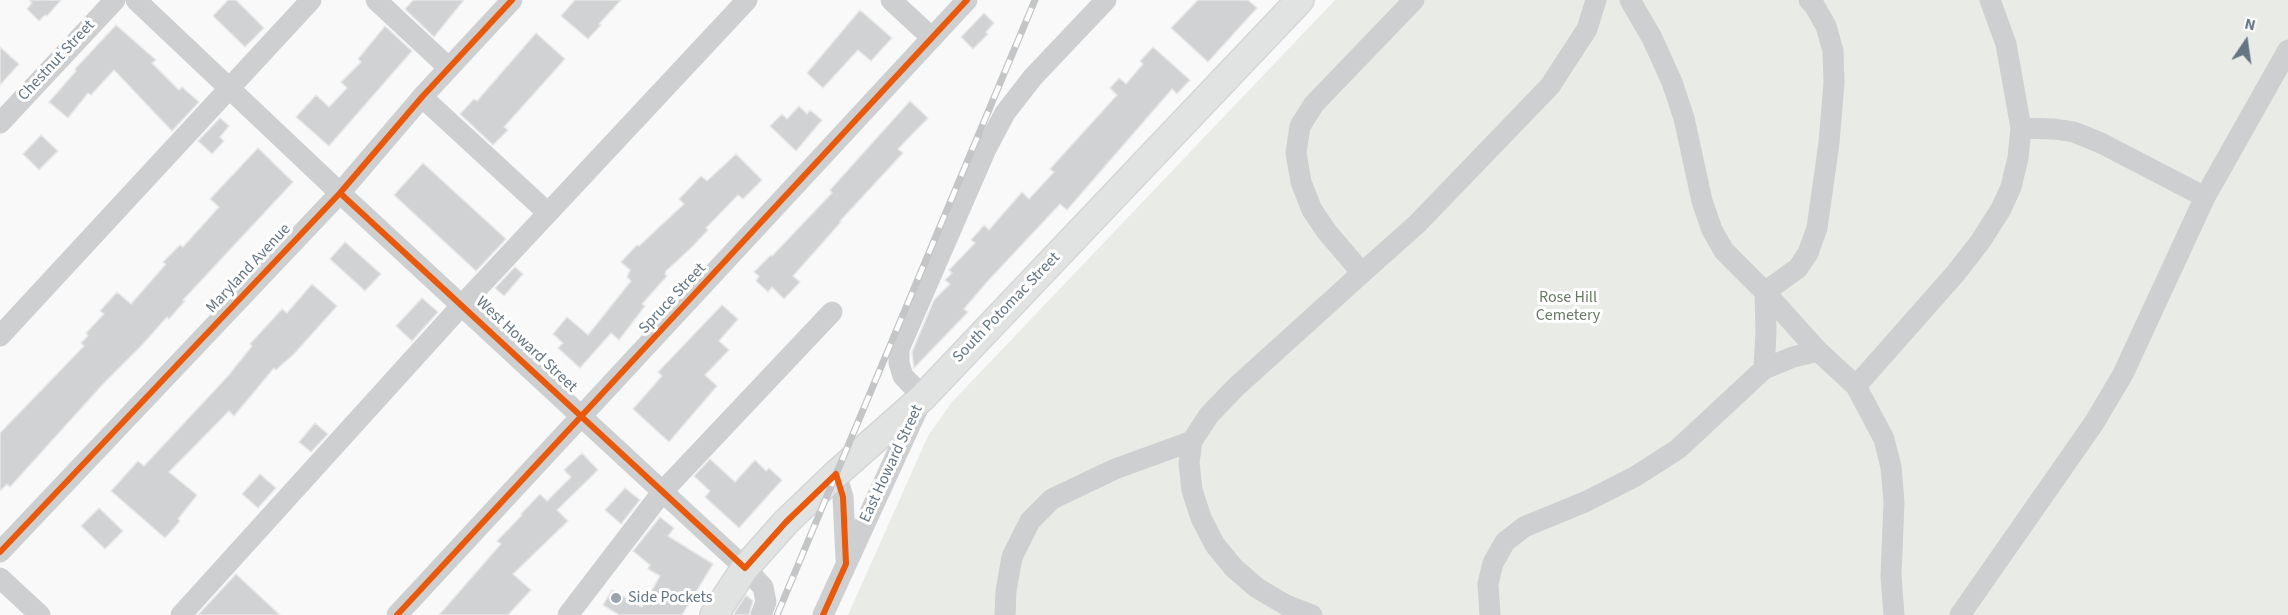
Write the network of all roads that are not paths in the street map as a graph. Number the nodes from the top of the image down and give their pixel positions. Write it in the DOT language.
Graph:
graph roads {
  1 [pos="115,0"];
  2 [pos="136,0"];
  3 [pos="311,0"];
  4 [pos="376,0"];
  5 [pos="512,0"];
  6 [pos="747,0"];
  7 [pos="891,0"];
  8 [pos="967,0"];
  9 [pos="1106,0"];
  10 [pos="1300,0"];
  11 [pos="1414,0"];
  12 [pos="1596,0"];
  13 [pos="1630,0"];
  14 [pos="1809,0"];
  15 [pos="1989,0"];
  16 [pos="932,38"];
  17 [pos="2288,50"];
  18 [pos="449,68"];
  19 [pos="229,89"];
  20 [pos="422,97"];
  21 [pos="0,123"];
  22 [pos="2021,128"];
  23 [pos="340,193"];
  24 [pos="2205,197"];
  25 [pos="548,213"];
  26 [pos="1362,273"];
  27 [pos="1765,292"];
  28 [pos="462,305"];
  29 [pos="832,312"];
  30 [pos="0,336"];
  31 [pos="1818,351"];
  32 [pos="1764,369"];
  33 [pos="1856,386"];
  34 [pos="923,397"];
  35 [pos="583,416"];
  36 [pos="1192,441"];
  37 [pos="836,474"];
  38 [pos="663,491"];
  39 [pos="0,552"];
  40 [pos="846,564"];
  41 [pos="745,568"];
  42 [pos="0,578"];
  43 [pos="40,615"];
  44 [pos="181,615"];
  45 [pos="397,615"];
  46 [pos="568,615"];
  47 [pos="714,615"];
  48 [pos="762,615"];
  49 [pos="823,615"];
  50 [pos="1005,615"];
  51 [pos="1312,615"];
  52 [pos="1490,615"];
  53 [pos="1894,615"];
  54 [pos="1960,615"];
  1 -- 21 [label="street, Chestnut Street"];
  2 -- 19 [label="street, West Howard Street"];
  3 -- 19 [label="street"];
  4 -- 18 [label="street"];
  5 -- 18 [label="street, Maryland Avenue"];
  6 -- 25 [label="street"];
  7 -- 16 [label="street"];
  8 -- 16 [label="street, Spruce Street"];
  9 -- 34 [label="street"];
  10 -- 34 [label="main road, South Potomac Street"];
  11 -- 26 [label="street"];
  12 -- 26 [label="street"];
  13 -- 27 [label="street"];
  14 -- 27 [label="street"];
  15 -- 22 [label="street"];
  16 -- 35 [label="street, Spruce Street"];
  17 -- 24 [label="street"];
  18 -- 20 [label="street, Maryland Avenue"];
  19 -- 23 [label="street, West Howard Street"];
  19 -- 30 [label="street"];
  20 -- 23 [label="street, Maryland Avenue"];
  20 -- 25 [label="street"];
  22 -- 24 [label="street"];
  22 -- 33 [label="street"];
  23 -- 28 [label="street, West Howard Street"];
  23 -- 39 [label="street, Maryland Avenue"];
  24 -- 54 [label="street"];
  25 -- 28 [label="street"];
  26 -- 36 [label="street"];
  27 -- 31 [label="street"];
  27 -- 32 [label="street"];
  28 -- 35 [label="street, West Howard Street"];
  28 -- 44 [label="street"];
  29 -- 38 [label="street"];
  31 -- 32 [label="street"];
  31 -- 33 [label="street"];
  32 -- 52 [label="street"];
  33 -- 53 [label="street"];
  34 -- 37 [label="main road, South Potomac Street"];
  34 -- 40 [label="street, East Howard Street"];
  35 -- 38 [label="street, West Howard Street"];
  35 -- 45 [label="street, Spruce Street"];
  36 -- 50 [label="street"];
  36 -- 51 [label="street"];
  37 -- 40 [label="street, East Howard Street"];
  37 -- 41 [label="main road, South Potomac Street"];
  38 -- 41 [label="street, West Howard Street"];
  38 -- 46 [label="street"];
  40 -- 49 [label="street, East Howard Street"];
  41 -- 47 [label="main road, South Potomac Street"];
  41 -- 48 [label="street, West Howard Street"];
  42 -- 43 [label="street"];
}
